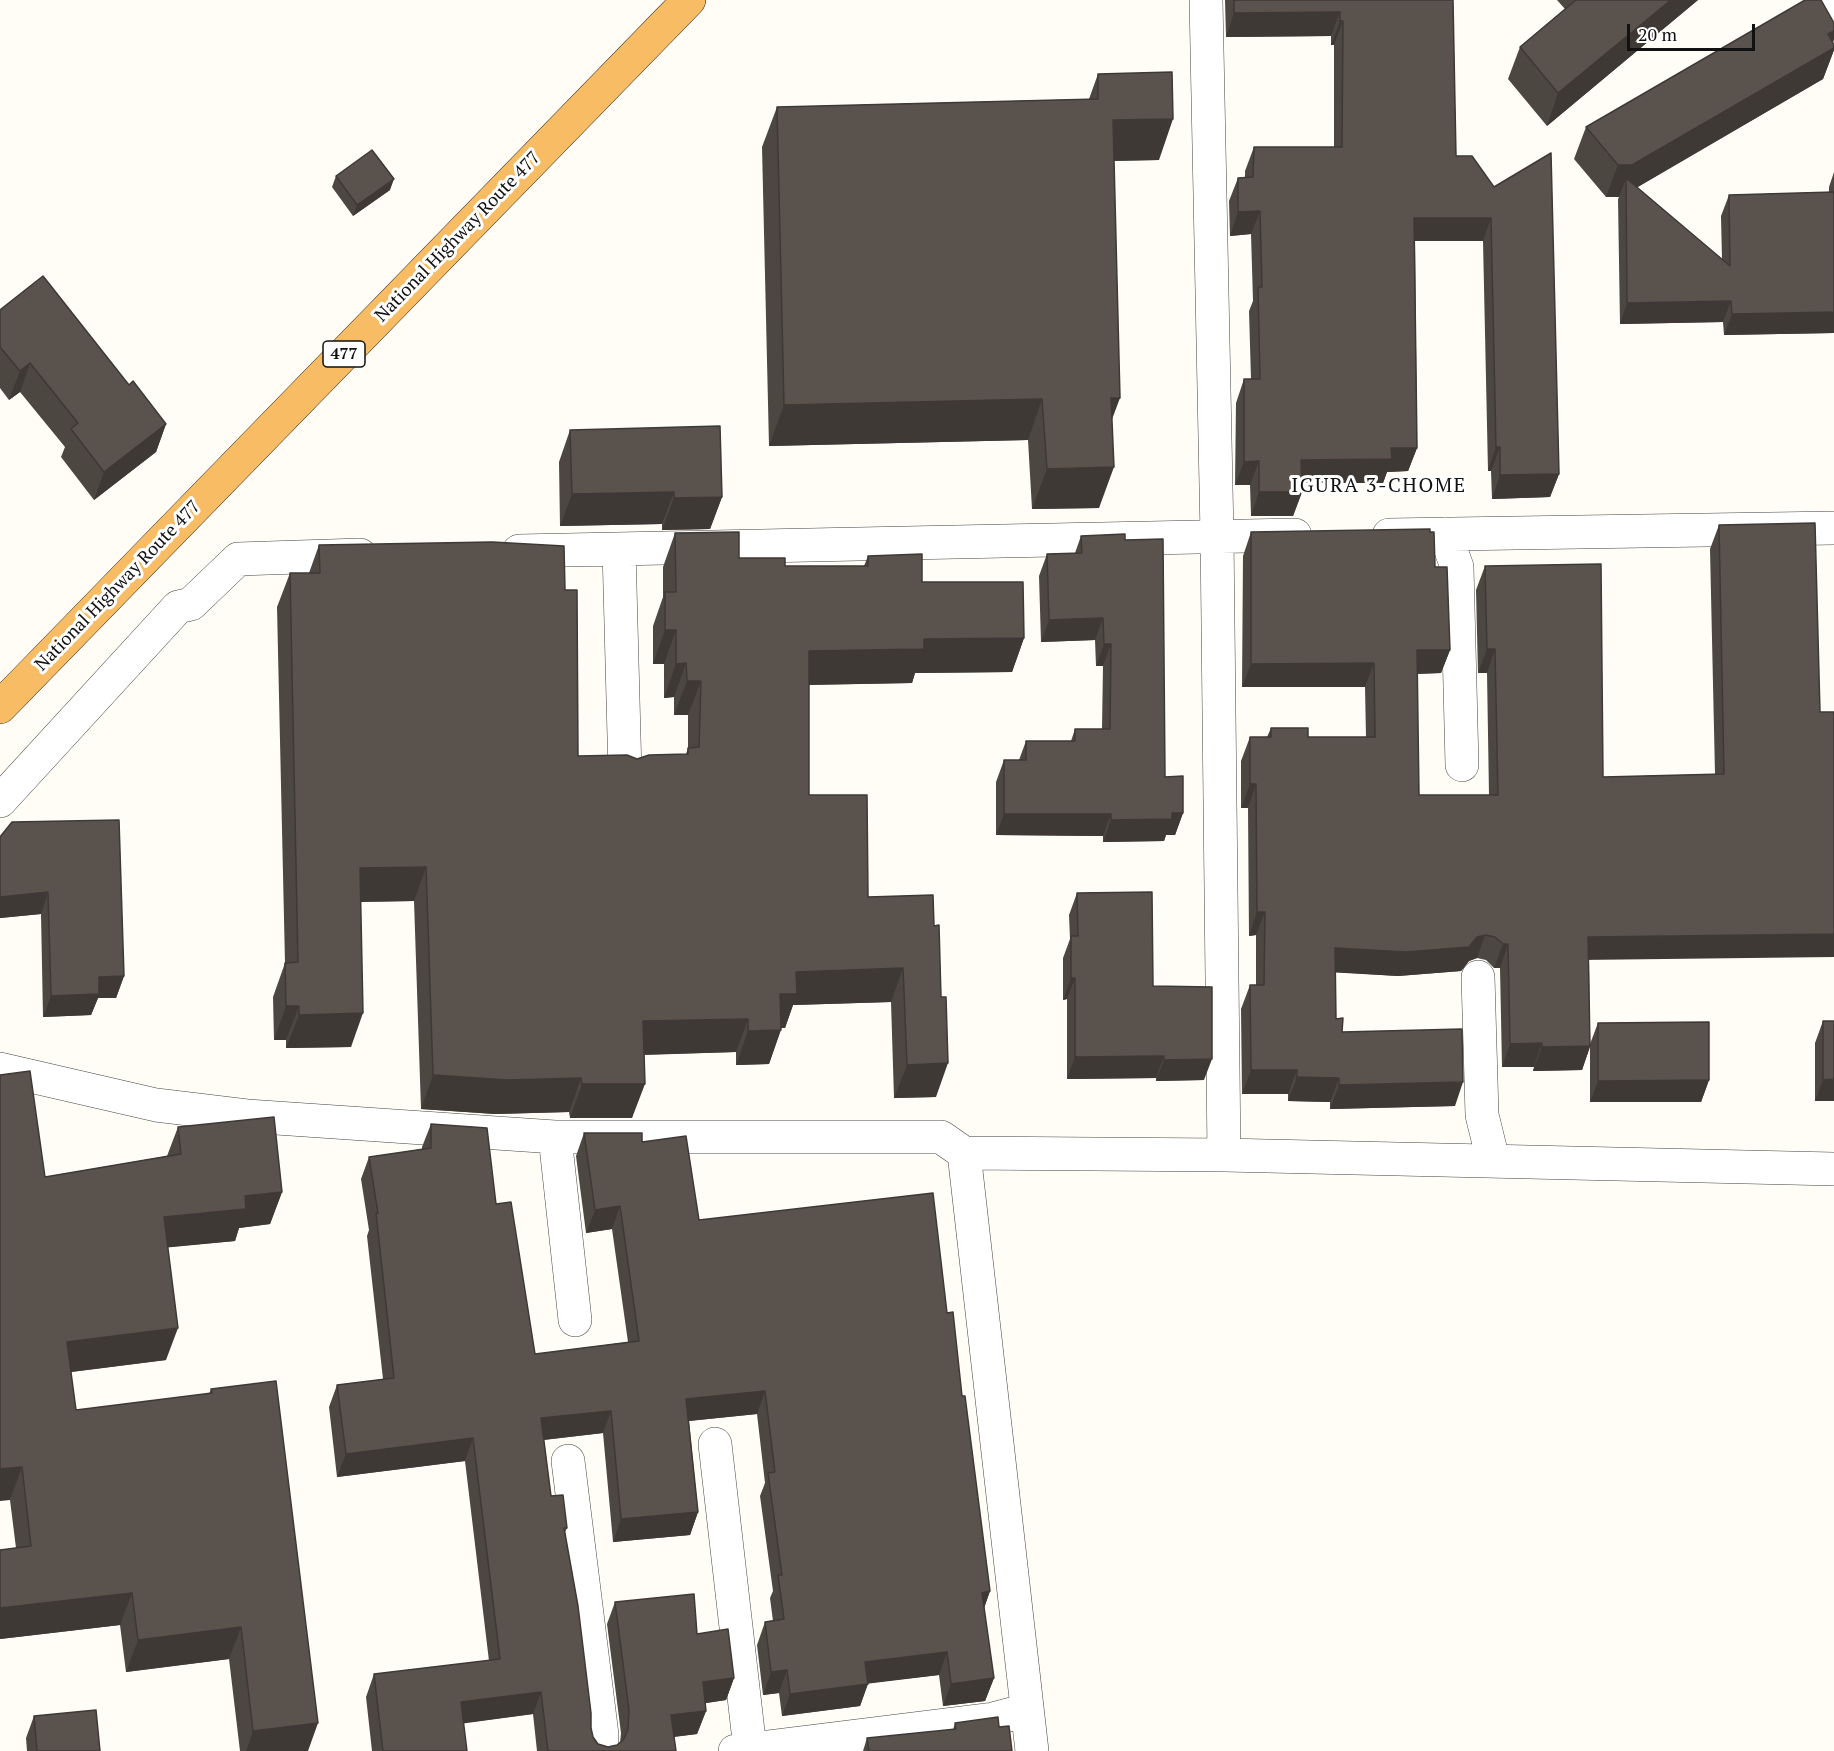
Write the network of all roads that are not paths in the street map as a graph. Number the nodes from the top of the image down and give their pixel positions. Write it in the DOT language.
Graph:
graph roads {
  1 [pos="689,0"];
  2 [pos="1206,0"];
  3 [pos="1821,0"];
  4 [pos="1834,19"];
  5 [pos="1834,528"];
  6 [pos="1445,534"];
  7 [pos="1217,535"];
  8 [pos="619,549"];
  9 [pos="488,552"];
  10 [pos="393,555"];
  11 [pos="0,707"];
  12 [pos="1462,765"];
  13 [pos="625,774"];
  14 [pos="0,801"];
  15 [pos="1478,976"];
  16 [pos="0,1069"];
  17 [pos="555,1137"];
  18 [pos="964,1153"];
  19 [pos="1224,1155"];
  20 [pos="1493,1160"];
  21 [pos="1834,1168"];
  22 [pos="575,1320"];
  23 [pos="716,1444"];
  24 [pos="568,1461"];
  25 [pos="1027,1710"];
  26 [pos="761,1749"];
  27 [pos="601,1751"];
  28 [pos="1032,1751"];
  1 -- 11 [label="highway, National Highway Route 477 / 477"];
  2 -- 7 [label="street"];
  3 -- 4 [label="street"];
  5 -- 6 [label="street"];
  6 -- 7 [label="street"];
  6 -- 12 [label="street"];
  7 -- 8 [label="street"];
  7 -- 19 [label="street"];
  8 -- 9 [label="street"];
  8 -- 13 [label="street"];
  10 -- 14 [label="street"];
  15 -- 20 [label="street"];
  16 -- 17 [label="street"];
  17 -- 18 [label="street"];
  17 -- 22 [label="street"];
  18 -- 19 [label="street"];
  18 -- 25 [label="street"];
  19 -- 20 [label="street"];
  20 -- 21 [label="street"];
  23 -- 26 [label="street"];
  24 -- 27 [label="street"];
  25 -- 26 [label="street"];
  25 -- 28 [label="street"];
}
